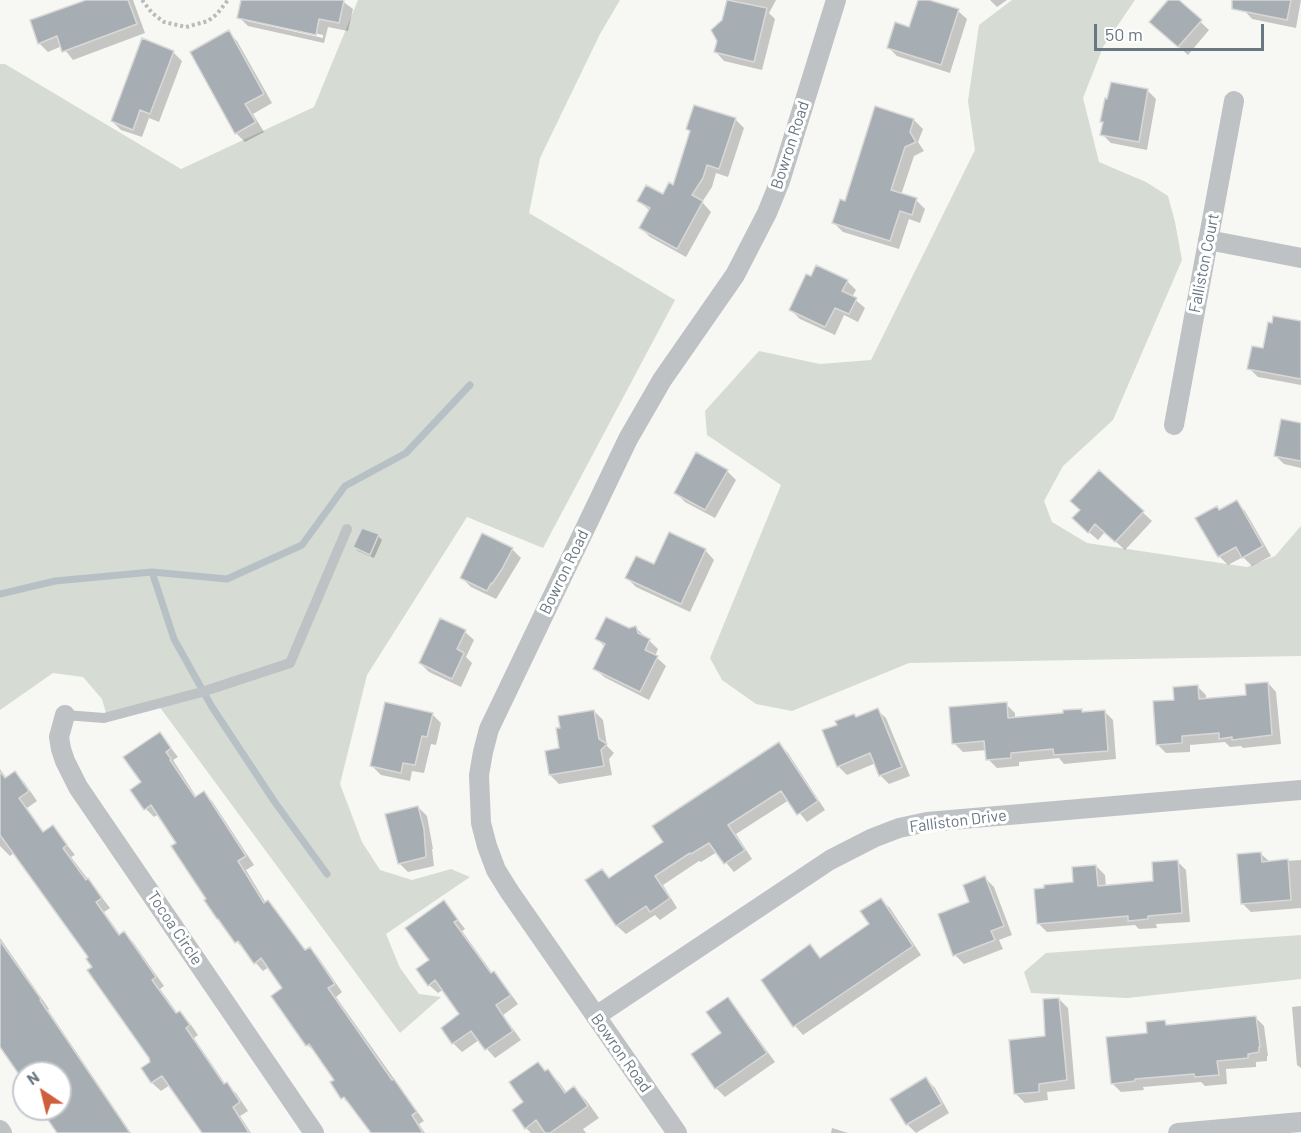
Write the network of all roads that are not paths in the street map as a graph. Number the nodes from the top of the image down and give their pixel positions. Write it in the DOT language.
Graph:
graph roads {
  1 [pos="836,0"];
  2 [pos="1234,100"];
  3 [pos="1208,240"];
  4 [pos="1301,258"];
  5 [pos="1174,425"];
  6 [pos="347,529"];
  7 [pos="65,715"];
  8 [pos="1301,790"];
  9 [pos="596,1016"];
  10 [pos="1301,1122"];
  11 [pos="314,1133"];
  12 [pos="677,1133"];
  13 [pos="1178,1133"];
  1 -- 9 [label="street, Bowron Road"];
  2 -- 3 [label="street, Falliston Court"];
  3 -- 4 [label="street"];
  3 -- 5 [label="street, Falliston Court"];
  6 -- 7 [label="lane"];
  7 -- 11 [label="street, Tocoa Circle"];
  8 -- 9 [label="street, Falliston Drive"];
  9 -- 12 [label="street, Bowron Road"];
  10 -- 13 [label="street"];
}
